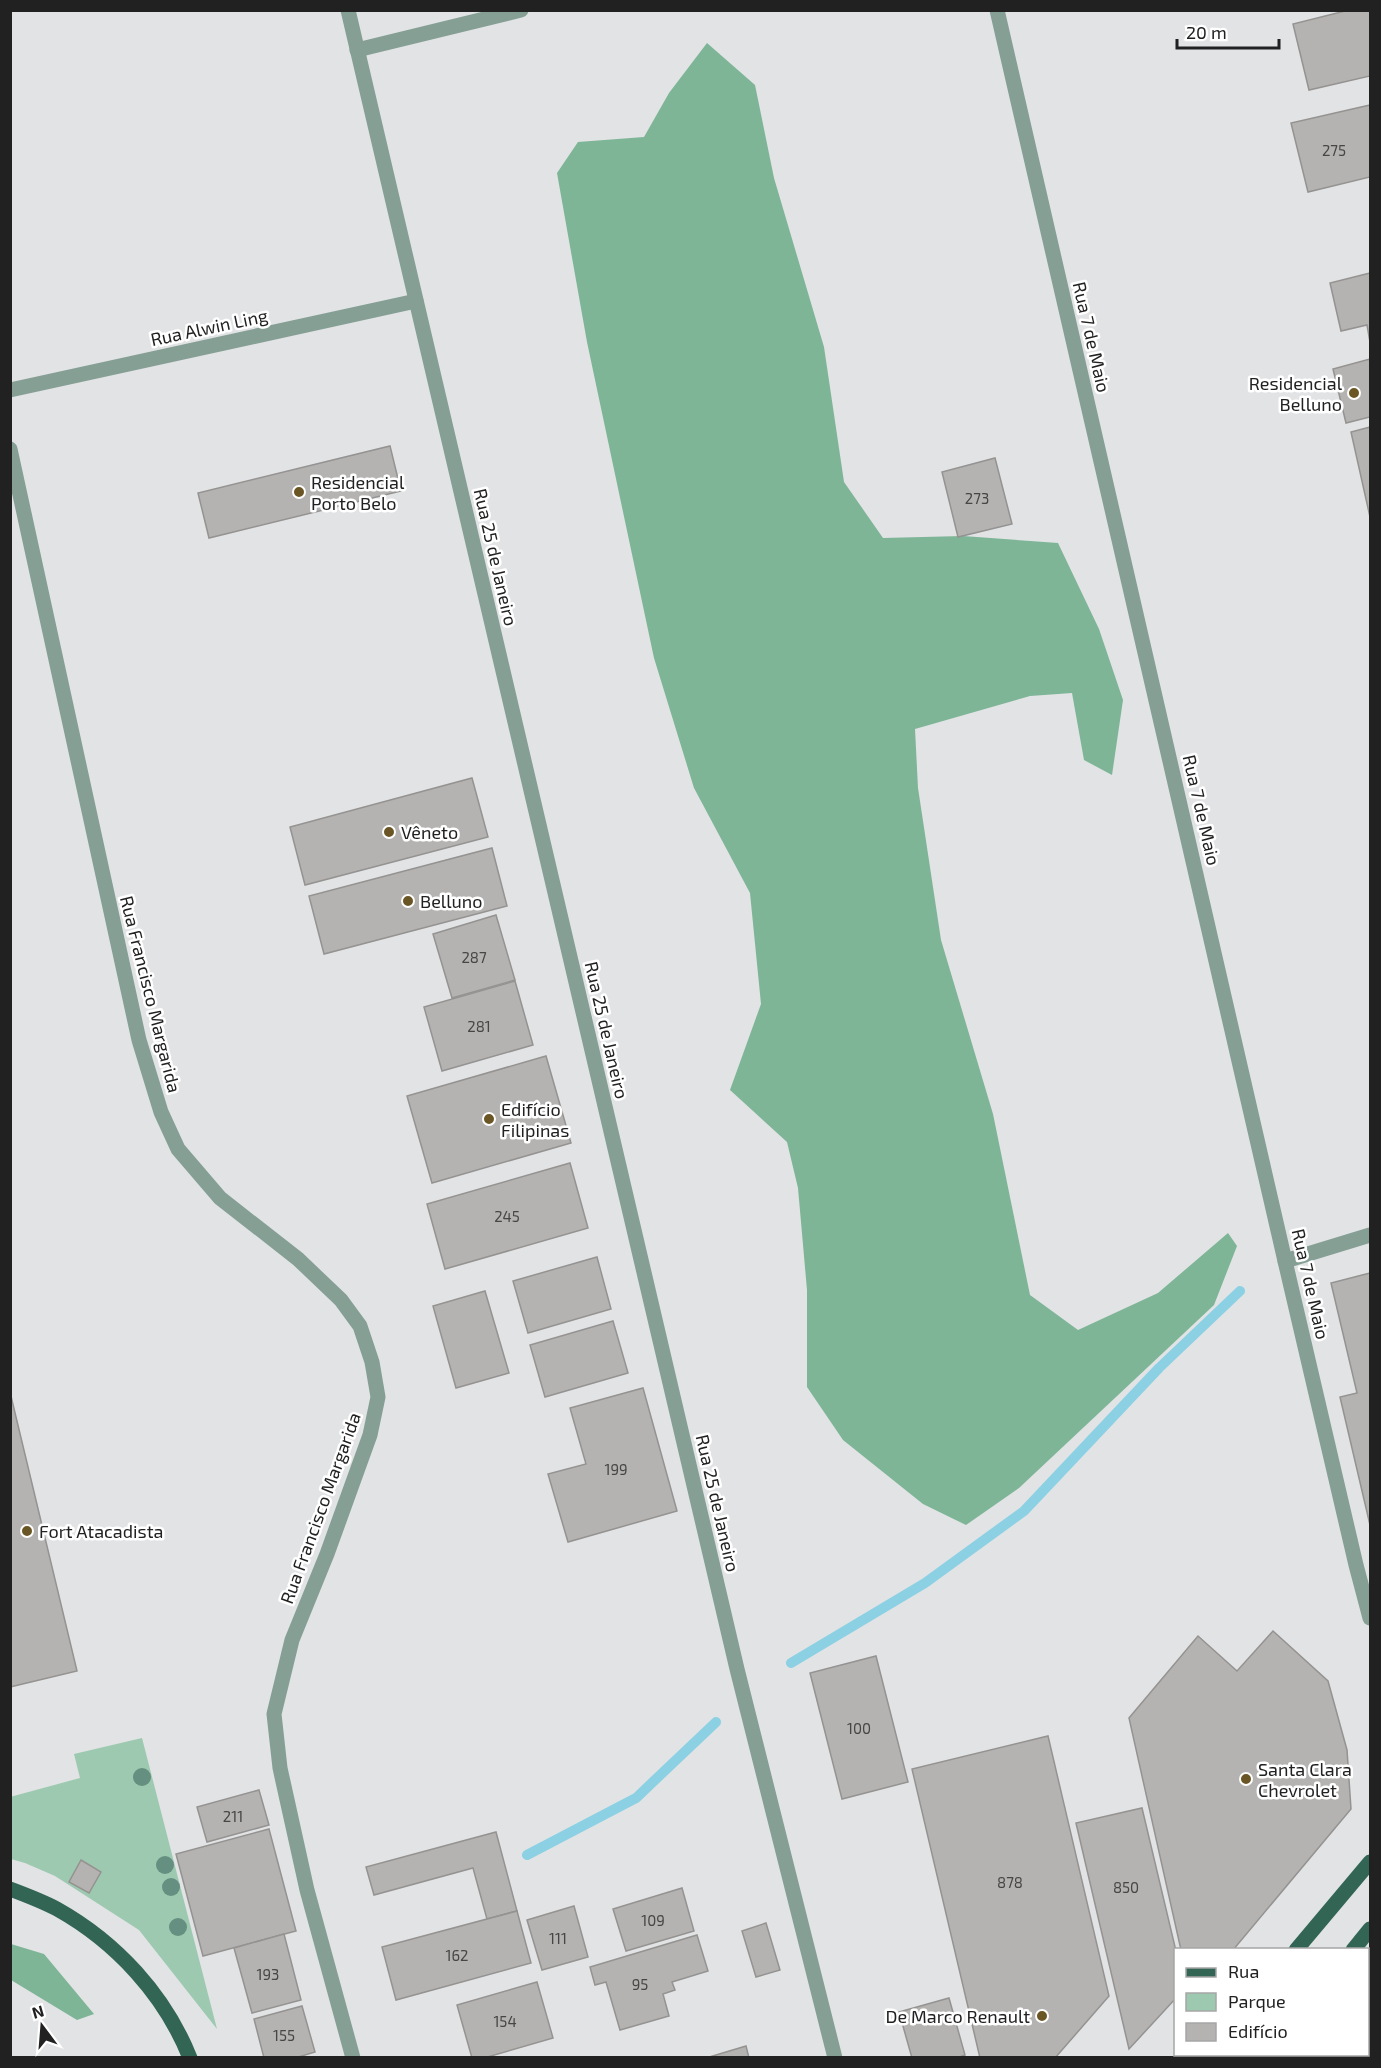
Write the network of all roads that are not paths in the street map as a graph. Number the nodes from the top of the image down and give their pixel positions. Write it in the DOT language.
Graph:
graph roads {
  1 [pos="348,10"];
  2 [pos="521,10"];
  3 [pos="997,10"];
  4 [pos="357,50"];
  5 [pos="416,301"];
  6 [pos="10,390"];
  7 [pos="10,449"];
  8 [pos="1371,1235"];
  9 [pos="1285,1261"];
  10 [pos="1371,1618"];
  11 [pos="1371,1862"];
  12 [pos="10,1889"];
  13 [pos="1371,1929"];
  14 [pos="1298,1948"];
  15 [pos="1355,1948"];
  16 [pos="190,2058"];
  17 [pos="353,2058"];
  18 [pos="835,2058"];
  1 -- 4 [label="street, Rua 25 de Janeiro"];
  2 -- 4 [label="street"];
  3 -- 9 [label="street, Rua 7 de Maio"];
  4 -- 5 [label="street, Rua 25 de Janeiro"];
  5 -- 6 [label="street, Rua Alwin Ling"];
  5 -- 18 [label="street, Rua 25 de Janeiro"];
  7 -- 17 [label="street, Rua Francisco Margarida"];
  8 -- 9 [label="street"];
  9 -- 10 [label="street, Rua 7 de Maio"];
  11 -- 14 [label="main road"];
  12 -- 16 [label="main road"];
  13 -- 15 [label="main road"];
}
